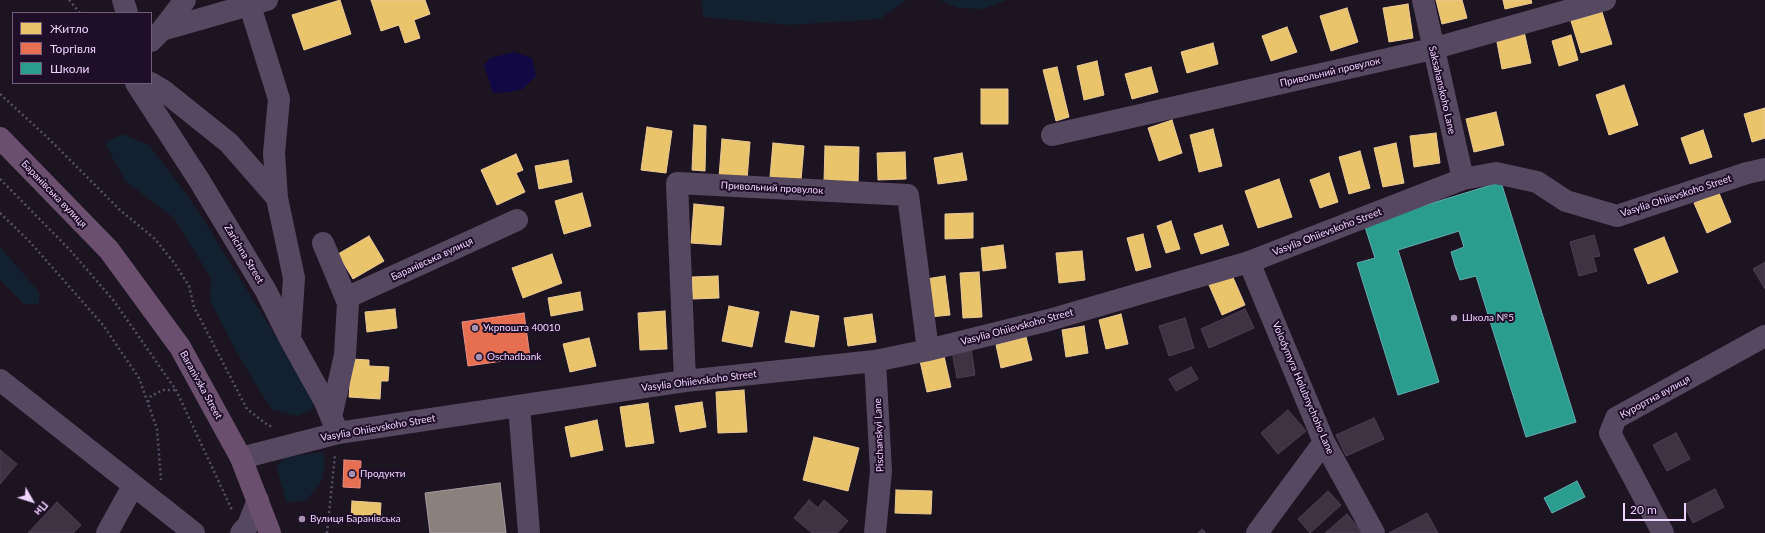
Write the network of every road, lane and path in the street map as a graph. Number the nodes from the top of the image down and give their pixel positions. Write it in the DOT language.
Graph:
graph roads {
  1 [pos="69,0"];
  2 [pos="123,0"];
  3 [pos="185,0"];
  4 [pos="1422,0"];
  5 [pos="1605,0"];
  6 [pos="258,3"];
  7 [pos="79,12"];
  8 [pos="127,12"];
  9 [pos="156,36"];
  10 [pos="1432,49"];
  11 [pos="137,84"];
  12 [pos="152,84"];
  13 [pos="0,94"];
  14 [pos="1052,135"];
  15 [pos="0,138"];
  16 [pos="1765,169"];
  17 [pos="0,179"];
  18 [pos="1463,179"];
  19 [pos="277,198"];
  20 [pos="0,213"];
  21 [pos="517,220"];
  22 [pos="323,243"];
  23 [pos="1249,262"];
  24 [pos="346,298"];
  25 [pos="1765,336"];
  26 [pos="290,339"];
  27 [pos="928,350"];
  28 [pos="875,361"];
  29 [pos="0,380"];
  30 [pos="685,381"];
  31 [pos="176,390"];
  32 [pos="148,402"];
  33 [pos="519,406"];
  34 [pos="335,425"];
  35 [pos="276,427"];
  36 [pos="1324,442"];
  37 [pos="241,458"];
  38 [pos="133,486"];
  39 [pos="258,500"];
  40 [pos="163,509"];
  41 [pos="107,533"];
  42 [pos="194,533"];
  43 [pos="242,533"];
  44 [pos="270,533"];
  45 [pos="327,533"];
  46 [pos="529,533"];
  47 [pos="875,533"];
  48 [pos="1257,533"];
  49 [pos="1374,533"];
  50 [pos="1663,533"];
  1 -- 7 [label="path"];
  2 -- 8 [label="street"];
  3 -- 9 [label="street"];
  4 -- 10 [label="street, Saksahanskoho Lane"];
  5 -- 10 [label="street, Привольний провулок"];
  6 -- 9 [label="street"];
  6 -- 19 [label="street"];
  10 -- 14 [label="street, Привольний провулок"];
  10 -- 18 [label="street, Saksahanskoho Lane"];
  11 -- 26 [label="street, Zarichna Street"];
  12 -- 19 [label="street"];
  13 -- 35 [label="path"];
  15 -- 37 [label="main road, Баранівська вулиця"];
  16 -- 18 [label="street, Vasylia Ohiievskoho Street"];
  17 -- 31 [label="path"];
  18 -- 23 [label="street, Vasylia Ohiievskoho Street"];
  19 -- 26 [label="street"];
  20 -- 32 [label="path"];
  21 -- 24 [label="street, Баранівська вулиця"];
  22 -- 24 [label="street"];
  23 -- 27 [label="street, Vasylia Ohiievskoho Street"];
  23 -- 36 [label="street, Volodymyra Holubnychoho Lane"];
  24 -- 34 [label="street"];
  25 -- 50 [label="street, Курортна вулиця"];
  26 -- 34 [label="street, Zarichna Street"];
  27 -- 28 [label="street, Vasylia Ohiievskoho Street"];
  27 -- 30 [label="street, Привольний провулок"];
  28 -- 30 [label="street, Vasylia Ohiievskoho Street"];
  28 -- 47 [label="street, Pischanskyi Lane"];
  29 -- 38 [label="street"];
  30 -- 33 [label="street, Vasylia Ohiievskoho Street"];
  31 -- 32 [label="path"];
  31 -- 43 [label="path"];
  32 -- 40 [label="path"];
  33 -- 34 [label="street, Vasylia Ohiievskoho Street"];
  33 -- 46 [label="street"];
  34 -- 37 [label="street, Vasylia Ohiievskoho Street"];
  34 -- 45 [label="path"];
  36 -- 48 [label="street"];
  36 -- 49 [label="street, Volodymyra Holubnychoho Lane"];
  37 -- 39 [label="main road"];
  38 -- 40 [label="street"];
  38 -- 41 [label="street"];
  39 -- 43 [label="street"];
  39 -- 44 [label="main road"];
  40 -- 42 [label="street"];
}
